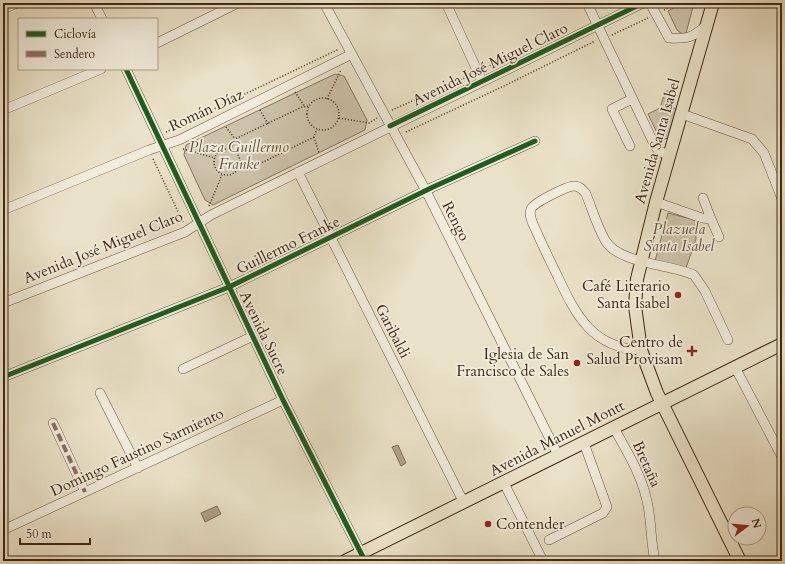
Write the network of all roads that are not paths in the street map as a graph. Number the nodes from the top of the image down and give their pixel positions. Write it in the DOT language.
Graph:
graph roads {
  1 [pos="17,3"];
  2 [pos="94,3"];
  3 [pos="238,3"];
  4 [pos="324,3"];
  5 [pos="446,3"];
  6 [pos="587,3"];
  7 [pos="643,3"];
  8 [pos="650,3"];
  9 [pos="713,3"];
  10 [pos="3,9"];
  11 [pos="102,18"];
  12 [pos="598,25"];
  13 [pos="707,25"];
  14 [pos="687,39"];
  15 [pos="158,43"];
  16 [pos="347,53"];
  17 [pos="698,55"];
  18 [pos="99,70"];
  19 [pos="126,70"];
  20 [pos="482,81"];
  21 [pos="632,99"];
  22 [pos="3,110"];
  23 [pos="682,114"];
  24 [pos="390,126"];
  25 [pos="535,141"];
  26 [pos="162,145"];
  27 [pos="630,146"];
  28 [pos="669,154"];
  29 [pos="298,172"];
  30 [pos="426,191"];
  31 [pos="703,198"];
  32 [pos="782,199"];
  33 [pos="656,202"];
  34 [pos="3,210"];
  35 [pos="711,219"];
  36 [pos="199,223"];
  37 [pos="330,237"];
  38 [pos="719,237"];
  39 [pos="641,260"];
  40 [pos="228,287"];
  41 [pos="3,303"];
  42 [pos="253,336"];
  43 [pos="728,340"];
  44 [pos="782,344"];
  45 [pos="641,350"];
  46 [pos="735,367"];
  47 [pos="183,368"];
  48 [pos="3,378"];
  49 [pos="100,392"];
  50 [pos="283,400"];
  51 [pos="662,404"];
  52 [pos="53,423"];
  53 [pos="614,428"];
  54 [pos="584,443"];
  55 [pos="558,455"];
  56 [pos="782,457"];
  57 [pos="138,468"];
  58 [pos="504,483"];
  59 [pos="85,492"];
  60 [pos="464,503"];
  61 [pos="3,530"];
  62 [pos="549,540"];
  63 [pos="363,557"];
  64 [pos="345,561"];
  65 [pos="543,561"];
  66 [pos="655,561"];
  67 [pos="740,561"];
  1 -- 10 [label="street"];
  2 -- 11 [label="street"];
  3 -- 15 [label="street"];
  4 -- 16 [label="street, Rengo"];
  5 -- 20 [label="street"];
  6 -- 12 [label="street"];
  7 -- 12 [label="street, Avenida José Miguel Claro"];
  8 -- 14 [label="street"];
  9 -- 13 [label="main road, Avenida Santa Isabel"];
  12 -- 20 [label="street, Avenida José Miguel Claro"];
  12 -- 21 [label="street"];
  13 -- 14 [label="street"];
  13 -- 17 [label="main road, Avenida Santa Isabel"];
  14 -- 17 [label="street"];
  16 -- 24 [label="street, Rengo"];
  16 -- 26 [label="street, Román Díaz"];
  17 -- 23 [label="main road, Avenida Santa Isabel"];
  18 -- 22 [label="street"];
  19 -- 26 [label="street, Avenida Sucre"];
  20 -- 24 [label="street, Avenida José Miguel Claro"];
  21 -- 27 [label="street"];
  21 -- 28 [label="street"];
  23 -- 28 [label="main road, Avenida Santa Isabel"];
  23 -- 32 [label="street"];
  24 -- 29 [label="street, Avenida José Miguel Claro"];
  24 -- 30 [label="street, Rengo"];
  25 -- 30 [label="street, Guillermo Franke"];
  26 -- 34 [label="street, Román Díaz"];
  26 -- 36 [label="street, Avenida Sucre"];
  28 -- 33 [label="main road, Avenida Santa Isabel"];
  29 -- 36 [label="street, Avenida José Miguel Claro"];
  29 -- 37 [label="street, Garibaldi"];
  30 -- 37 [label="street, Guillermo Franke"];
  30 -- 55 [label="street, Rengo"];
  31 -- 35 [label="street"];
  33 -- 35 [label="street"];
  33 -- 39 [label="main road, Avenida Santa Isabel"];
  35 -- 38 [label="street"];
  36 -- 40 [label="street, Avenida Sucre"];
  36 -- 41 [label="street, Avenida José Miguel Claro"];
  37 -- 40 [label="street, Guillermo Franke"];
  37 -- 60 [label="street, Garibaldi"];
  39 -- 43 [label="street"];
  39 -- 45 [label="main road, Avenida Santa Isabel"];
  39 -- 45 [label="street"];
  40 -- 42 [label="street, Avenida Sucre"];
  40 -- 48 [label="street, Guillermo Franke"];
  42 -- 47 [label="street"];
  42 -- 50 [label="street, Avenida Sucre"];
  44 -- 46 [label="main road, Avenida Manuel Montt"];
  45 -- 51 [label="main road, Avenida Santa Isabel"];
  46 -- 51 [label="main road, Avenida Manuel Montt"];
  46 -- 56 [label="street"];
  49 -- 57 [label="street"];
  50 -- 57 [label="street, Domingo Faustino Sarmiento"];
  50 -- 63 [label="street, Avenida Sucre"];
  51 -- 53 [label="main road, Avenida Manuel Montt"];
  51 -- 67 [label="main road, Avenida Santa Isabel"];
  52 -- 59 [label="street"];
  53 -- 54 [label="main road, Avenida Manuel Montt"];
  53 -- 66 [label="street, Bretaña"];
  54 -- 55 [label="main road, Avenida Manuel Montt"];
  54 -- 62 [label="street"];
  55 -- 58 [label="main road, Avenida Manuel Montt"];
  57 -- 59 [label="street, Domingo Faustino Sarmiento"];
  58 -- 60 [label="main road, Avenida Manuel Montt"];
  58 -- 65 [label="street"];
  59 -- 61 [label="street, Domingo Faustino Sarmiento"];
  60 -- 63 [label="main road, Avenida Manuel Montt"];
  63 -- 64 [label="main road, Avenida Manuel Montt"];
}
